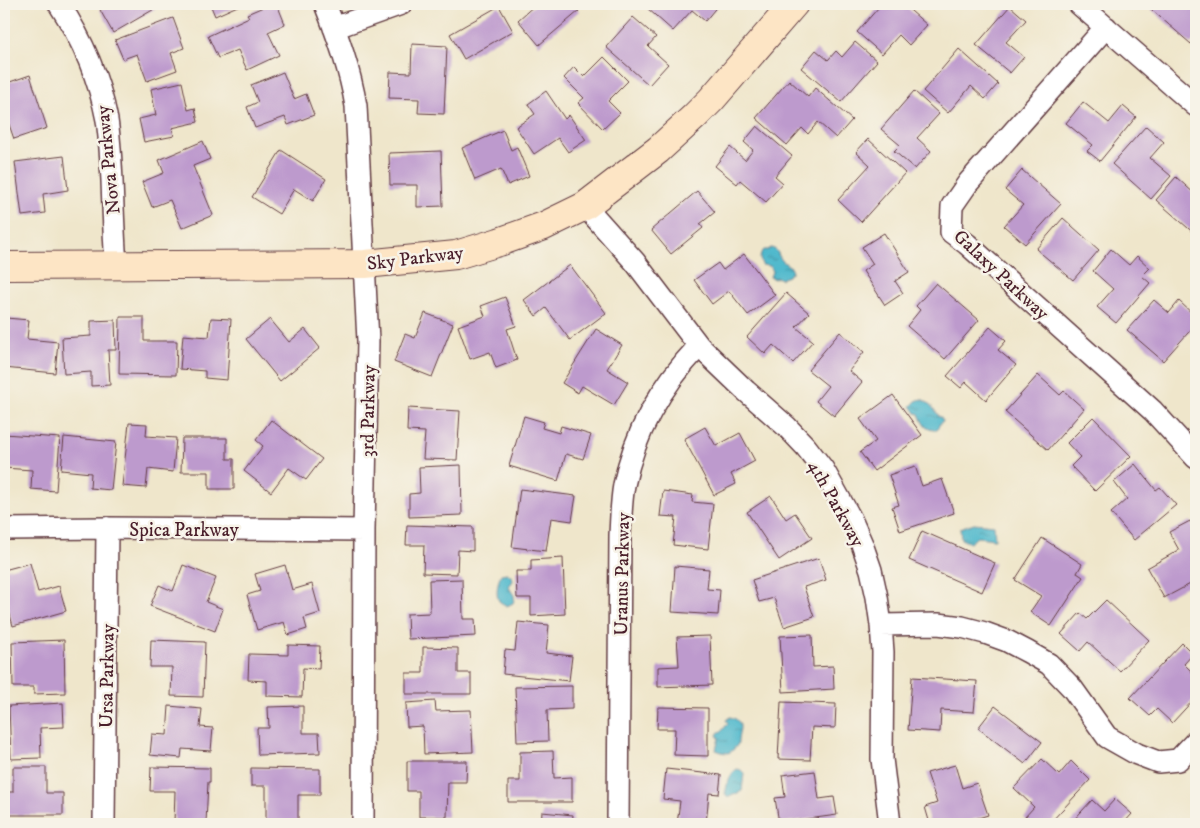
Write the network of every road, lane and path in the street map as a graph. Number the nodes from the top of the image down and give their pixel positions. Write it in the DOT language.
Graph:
graph roads {
  1 [pos="59,4"];
  2 [pos="325,4"];
  3 [pos="400,4"];
  4 [pos="794,4"];
  5 [pos="1079,4"];
  6 [pos="1106,27"];
  7 [pos="334,28"];
  8 [pos="1196,106"];
  9 [pos="585,206"];
  10 [pos="365,264"];
  11 [pos="4,266"];
  12 [pos="116,266"];
  13 [pos="699,346"];
  14 [pos="1196,458"];
  15 [pos="108,528"];
  16 [pos="4,529"];
  17 [pos="364,530"];
  18 [pos="881,625"];
  19 [pos="1196,741"];
  20 [pos="104,824"];
  21 [pos="363,824"];
  22 [pos="618,824"];
  23 [pos="890,824"];
  1 -- 12 [label="street, Nova Parkway"];
  2 -- 7 [label="street, 3rd Parkway"];
  3 -- 7 [label="street"];
  4 -- 9 [label="street, Sky Parkway"];
  5 -- 6 [label="street"];
  6 -- 8 [label="street"];
  6 -- 14 [label="street, Galaxy Parkway"];
  7 -- 10 [label="street, 3rd Parkway"];
  9 -- 10 [label="street, Sky Parkway"];
  9 -- 13 [label="street, 4th Parkway"];
  10 -- 12 [label="street, Sky Parkway"];
  10 -- 17 [label="street, 3rd Parkway"];
  11 -- 12 [label="street, Sky Parkway"];
  13 -- 18 [label="street, 4th Parkway"];
  13 -- 22 [label="street, Uranus Parkway"];
  15 -- 16 [label="street, Spica Parkway"];
  15 -- 17 [label="street, Spica Parkway"];
  15 -- 20 [label="street, Ursa Parkway"];
  17 -- 21 [label="street, 3rd Parkway"];
  18 -- 19 [label="street"];
  18 -- 23 [label="street, 4th Parkway"];
}
